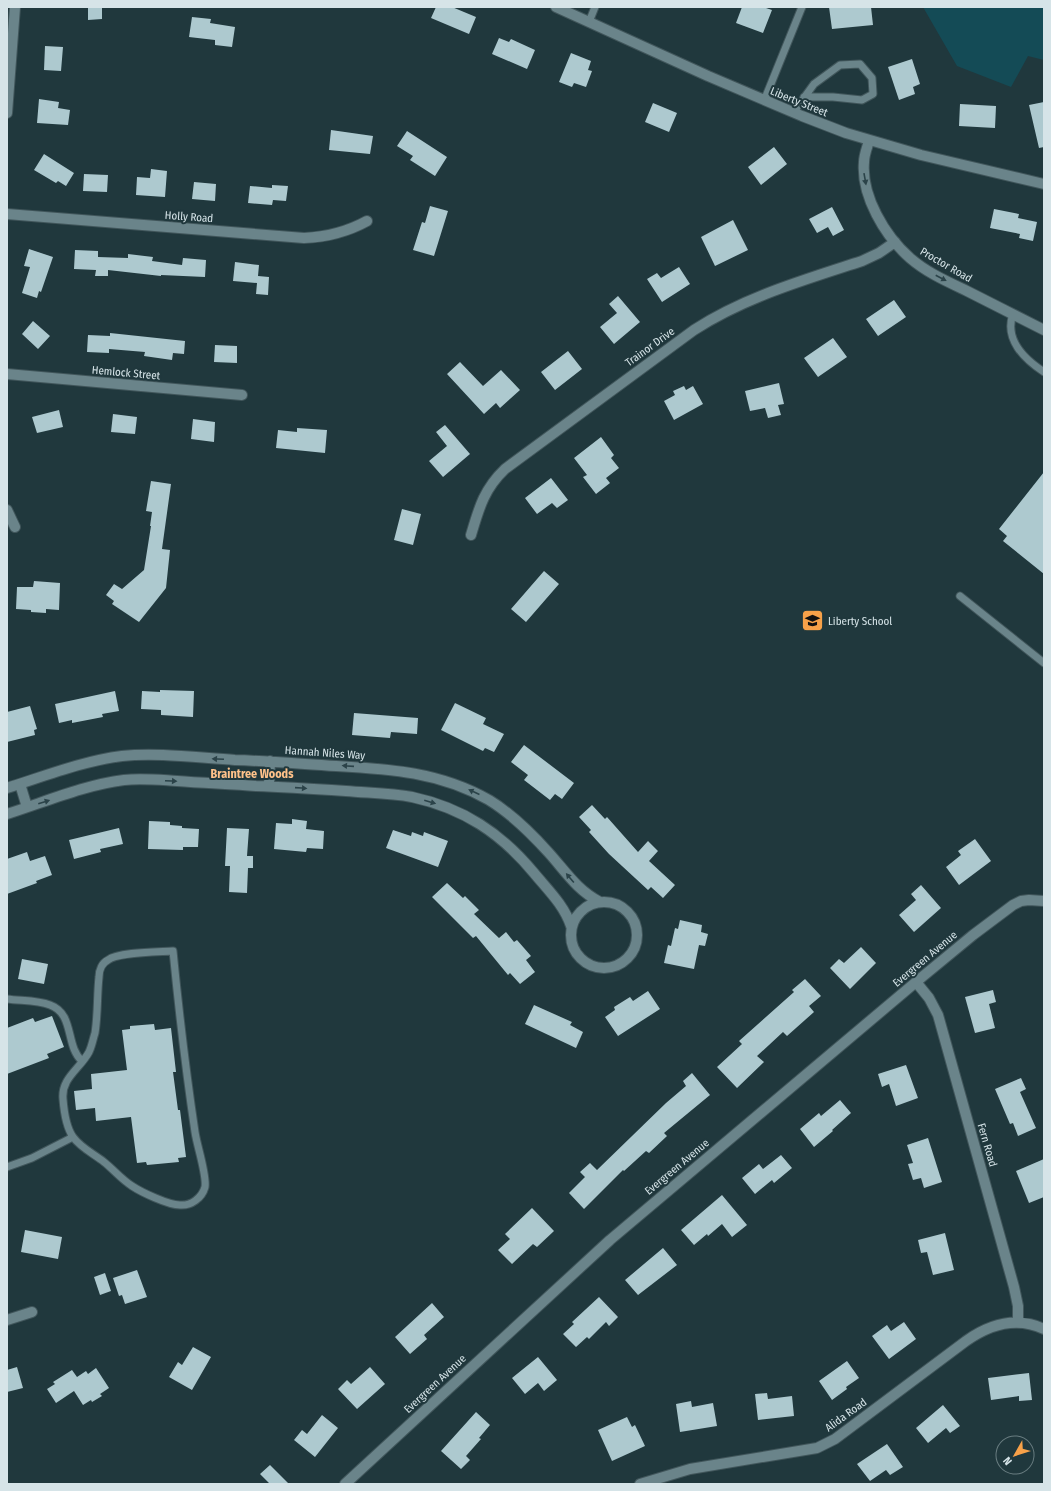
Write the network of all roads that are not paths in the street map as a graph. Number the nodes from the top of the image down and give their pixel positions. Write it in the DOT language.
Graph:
graph roads {
  1 [pos="15,7"];
  2 [pos="556,7"];
  3 [pos="595,7"];
  4 [pos="802,7"];
  5 [pos="589,22"];
  6 [pos="804,97"];
  7 [pos="764,101"];
  8 [pos="7,113"];
  9 [pos="793,113"];
  10 [pos="869,141"];
  11 [pos="1044,184"];
  12 [pos="7,214"];
  13 [pos="367,221"];
  14 [pos="895,242"];
  15 [pos="1013,314"];
  16 [pos="1044,330"];
  17 [pos="1044,372"];
  18 [pos="7,374"];
  19 [pos="242,395"];
  20 [pos="7,510"];
  21 [pos="15,527"];
  22 [pos="471,535"];
  23 [pos="960,596"];
  24 [pos="1044,663"];
  25 [pos="270,762"];
  26 [pos="20,784"];
  27 [pos="268,786"];
  28 [pos="7,788"];
  29 [pos="27,807"];
  30 [pos="7,814"];
  31 [pos="1044,901"];
  32 [pos="600,902"];
  33 [pos="571,926"];
  34 [pos="916,982"];
  35 [pos="7,999"];
  36 [pos="82,1061"];
  37 [pos="73,1137"];
  38 [pos="7,1167"];
  39 [pos="32,1312"];
  40 [pos="7,1320"];
  41 [pos="1018,1322"];
  42 [pos="1044,1329"];
  43 [pos="345,1484"];
  44 [pos="640,1484"];
  1 -- 8 [label="street"];
  2 -- 5 [label="street, Liberty Street"];
  3 -- 5 [label="lane"];
  4 -- 7 [label="lane"];
  5 -- 7 [label="street, Liberty Street"];
  6 -- 6 [label="lane"];
  6 -- 9 [label="lane"];
  7 -- 9 [label="street, Liberty Street"];
  9 -- 10 [label="street, Liberty Street"];
  10 -- 11 [label="street, Liberty Street"];
  10 -- 14 [label="street, Proctor Road, one-way"];
  12 -- 13 [label="street, Holly Road"];
  14 -- 15 [label="street, Proctor Road, one-way"];
  14 -- 22 [label="street, Trainor Drive"];
  15 -- 16 [label="street, Proctor Road"];
  15 -- 17 [label="lane"];
  18 -- 19 [label="street, Hemlock Street"];
  20 -- 21 [label="street"];
  23 -- 24 [label="lane"];
  25 -- 26 [label="street, Hannah Niles Way, one-way"];
  25 -- 27 [label="street"];
  32 -- 25 [label="street, Hannah Niles Way, one-way"];
  26 -- 28 [label="street, Hannah Niles Way"];
  26 -- 29 [label="street"];
  29 -- 27 [label="street, Hannah Niles Way, one-way"];
  27 -- 33 [label="street, Hannah Niles Way, one-way"];
  29 -- 30 [label="street, Hannah Niles Way"];
  31 -- 34 [label="street, Evergreen Avenue"];
  32 -- 33 [label="street"];
  32 -- 33 [label="street, Hannah Niles Way"];
  34 -- 41 [label="street, Fern Road"];
  34 -- 43 [label="street, Evergreen Avenue"];
  35 -- 36 [label="lane"];
  36 -- 37 [label="lane"];
  36 -- 37 [label="lane"];
  37 -- 38 [label="lane"];
  39 -- 40 [label="street"];
  41 -- 42 [label="street, Alida Road"];
  41 -- 44 [label="street, Alida Road"];
}
